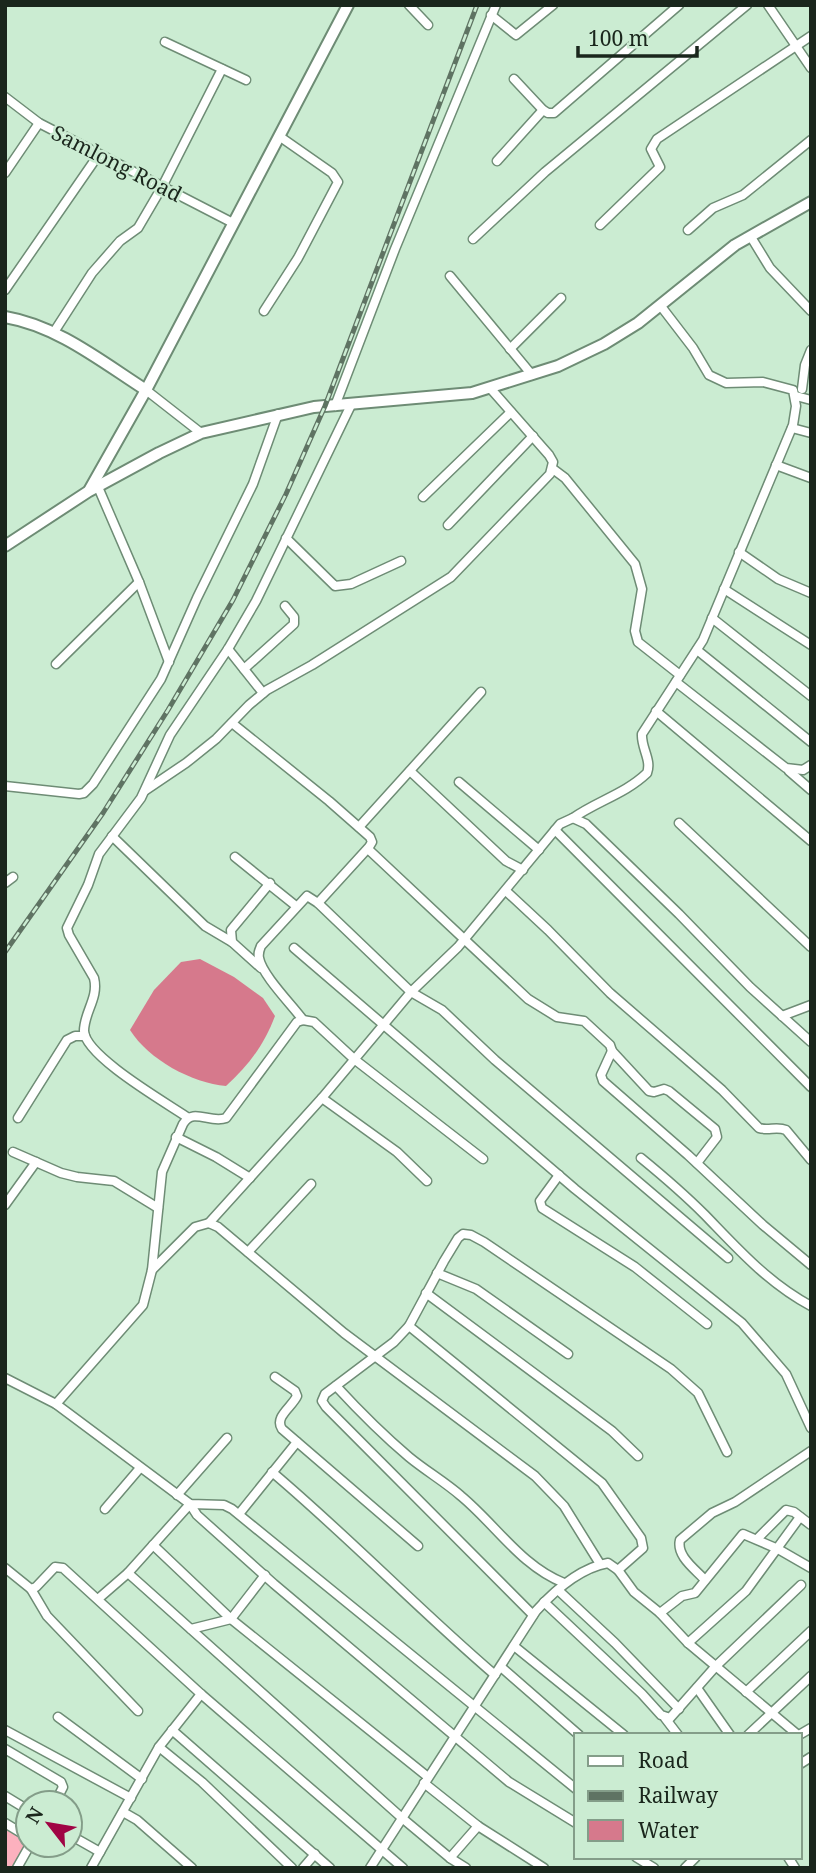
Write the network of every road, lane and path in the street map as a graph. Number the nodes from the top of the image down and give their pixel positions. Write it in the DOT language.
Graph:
graph roads {
  1 [pos="348,5"];
  2 [pos="409,5"];
  3 [pos="496,5"];
  4 [pos="553,5"];
  5 [pos="679,5"];
  6 [pos="747,5"];
  7 [pos="768,5"];
  8 [pos="491,15"];
  9 [pos="428,25"];
  10 [pos="811,36"];
  11 [pos="165,42"];
  12 [pos="795,47"];
  13 [pos="811,68"];
  14 [pos="222,69"];
  15 [pos="514,79"];
  16 [pos="246,80"];
  17 [pos="5,97"];
  18 [pos="543,110"];
  19 [pos="39,123"];
  20 [pos="279,136"];
  21 [pos="811,140"];
  22 [pos="99,154"];
  23 [pos="497,161"];
  24 [pos="5,173"];
  25 [pos="162,187"];
  26 [pos="811,202"];
  27 [pos="233,223"];
  28 [pos="600,225"];
  29 [pos="688,230"];
  30 [pos="751,237"];
  31 [pos="473,239"];
  32 [pos="450,276"];
  33 [pos="5,290"];
  34 [pos="811,296"];
  35 [pos="561,298"];
  36 [pos="802,302"];
  37 [pos="660,305"];
  38 [pos="264,311"];
  39 [pos="811,311"];
  40 [pos="5,317"];
  41 [pos="54,332"];
  42 [pos="510,349"];
  43 [pos="811,350"];
  44 [pos="532,375"];
  45 [pos="491,389"];
  46 [pos="146,390"];
  47 [pos="800,391"];
  48 [pos="811,400"];
  49 [pos="351,405"];
  50 [pos="335,406"];
  51 [pos="512,412"];
  52 [pos="278,414"];
  53 [pos="792,428"];
  54 [pos="201,433"];
  55 [pos="811,433"];
  56 [pos="533,436"];
  57 [pos="776,465"];
  58 [pos="553,469"];
  59 [pos="811,478"];
  60 [pos="93,489"];
  61 [pos="423,497"];
  62 [pos="448,524"];
  63 [pos="286,538"];
  64 [pos="5,546"];
  65 [pos="739,552"];
  66 [pos="401,561"];
  67 [pos="139,582"];
  68 [pos="724,589"];
  69 [pos="811,593"];
  70 [pos="285,606"];
  71 [pos="712,618"];
  72 [pos="811,645"];
  73 [pos="228,649"];
  74 [pos="697,650"];
  75 [pos="169,663"];
  76 [pos="55,664"];
  77 [pos="244,669"];
  78 [pos="678,679"];
  79 [pos="481,692"];
  80 [pos="263,693"];
  81 [pos="811,695"];
  82 [pos="656,711"];
  83 [pos="232,723"];
  84 [pos="811,743"];
  85 [pos="811,765"];
  86 [pos="786,768"];
  87 [pos="410,771"];
  88 [pos="458,782"];
  89 [pos="5,786"];
  90 [pos="146,790"];
  91 [pos="811,790"];
  92 [pos="573,818"];
  93 [pos="679,823"];
  94 [pos="359,827"];
  95 [pos="555,830"];
  96 [pos="112,836"];
  97 [pos="811,841"];
  98 [pos="368,849"];
  99 [pos="539,850"];
  100 [pos="235,857"];
  101 [pos="523,870"];
  102 [pos="13,877"];
  103 [pos="5,883"];
  104 [pos="270,883"];
  105 [pos="506,891"];
  106 [pos="318,903"];
  107 [pos="296,906"];
  108 [pos="465,938"];
  109 [pos="232,942"];
  110 [pos="811,947"];
  111 [pos="294,948"];
  112 [pos="266,972"];
  113 [pos="411,992"];
  114 [pos="811,1005"];
  115 [pos="782,1016"];
  116 [pos="303,1020"];
  117 [pos="384,1024"];
  118 [pos="85,1036"];
  119 [pos="811,1042"];
  120 [pos="612,1051"];
  121 [pos="354,1059"];
  122 [pos="811,1087"];
  123 [pos="322,1098"];
  124 [pos="187,1117"];
  125 [pos="18,1118"];
  126 [pos="176,1137"];
  127 [pos="13,1152"];
  128 [pos="641,1158"];
  129 [pos="483,1159"];
  130 [pos="811,1160"];
  131 [pos="36,1163"];
  132 [pos="697,1163"];
  133 [pos="559,1175"];
  134 [pos="250,1178"];
  135 [pos="427,1181"];
  136 [pos="311,1184"];
  137 [pos="5,1205"];
  138 [pos="158,1208"];
  139 [pos="209,1223"];
  140 [pos="248,1252"];
  141 [pos="729,1258"];
  142 [pos="811,1265"];
  143 [pos="152,1270"];
  144 [pos="437,1273"];
  145 [pos="426,1293"];
  146 [pos="811,1306"];
  147 [pos="707,1324"];
  148 [pos="410,1326"];
  149 [pos="568,1354"];
  150 [pos="377,1355"];
  151 [pos="275,1377"];
  152 [pos="5,1378"];
  153 [pos="336,1386"];
  154 [pos="56,1404"];
  155 [pos="811,1428"];
  156 [pos="227,1438"];
  157 [pos="297,1442"];
  158 [pos="811,1451"];
  159 [pos="727,1452"];
  160 [pos="638,1456"];
  161 [pos="140,1468"];
  162 [pos="272,1472"];
  163 [pos="177,1495"];
  164 [pos="190,1504"];
  165 [pos="105,1508"];
  166 [pos="239,1514"];
  167 [pos="800,1517"];
  168 [pos="811,1525"];
  169 [pos="757,1539"];
  170 [pos="153,1545"];
  171 [pos="418,1546"];
  172 [pos="778,1549"];
  173 [pos="600,1564"];
  174 [pos="5,1568"];
  175 [pos="811,1568"];
  176 [pos="618,1570"];
  177 [pos="128,1573"];
  178 [pos="265,1575"];
  179 [pos="705,1580"];
  180 [pos="801,1585"];
  181 [pos="561,1587"];
  182 [pos="30,1588"];
  183 [pos="98,1599"];
  184 [pos="544,1602"];
  185 [pos="660,1614"];
  186 [pos="533,1615"];
  187 [pos="231,1619"];
  188 [pos="191,1629"];
  189 [pos="811,1631"];
  190 [pos="688,1643"];
  191 [pos="514,1646"];
  192 [pos="716,1666"];
  193 [pos="501,1667"];
  194 [pos="495,1675"];
  195 [pos="811,1676"];
  196 [pos="697,1688"];
  197 [pos="746,1692"];
  198 [pos="201,1694"];
  199 [pos="474,1706"];
  200 [pos="679,1710"];
  201 [pos="138,1711"];
  202 [pos="771,1712"];
  203 [pos="58,1717"];
  204 [pos="665,1718"];
  205 [pos="5,1730"];
  206 [pos="172,1730"];
  207 [pos="577,1733"];
  208 [pos="622,1733"];
  209 [pos="676,1733"];
  210 [pos="729,1733"];
  211 [pos="750,1733"];
  212 [pos="796,1733"];
  213 [pos="455,1735"];
  214 [pos="159,1747"];
  215 [pos="5,1749"];
  216 [pos="142,1779"];
  217 [pos="426,1780"];
  218 [pos="574,1787"];
  219 [pos="61,1789"];
  220 [pos="131,1798"];
  221 [pos="123,1812"];
  222 [pos="402,1818"];
  223 [pos="574,1822"];
  224 [pos="478,1826"];
  225 [pos="84,1843"];
  226 [pos="382,1849"];
  227 [pos="100,1852"];
  228 [pos="314,1854"];
  229 [pos="450,1858"];
  230 [pos="91,1868"];
  231 [pos="192,1868"];
  232 [pos="292,1868"];
  233 [pos="303,1868"];
  234 [pos="330,1868"];
  235 [pos="370,1868"];
  236 [pos="403,1868"];
  237 [pos="466,1868"];
  238 [pos="544,1868"];
  1 -- 20 [label="street"];
  2 -- 9 [label="street"];
  3 -- 8 [label="street"];
  4 -- 8 [label="street"];
  5 -- 18 [label="street"];
  6 -- 31 [label="street"];
  7 -- 12 [label="street"];
  8 -- 50 [label="street"];
  10 -- 12 [label="street"];
  11 -- 14 [label="street"];
  12 -- 13 [label="street"];
  12 -- 28 [label="street"];
  14 -- 16 [label="street"];
  14 -- 25 [label="street"];
  15 -- 18 [label="street"];
  17 -- 19 [label="street, Samlong Road"];
  18 -- 23 [label="street"];
  19 -- 22 [label="street, Samlong Road"];
  19 -- 24 [label="street"];
  20 -- 27 [label="street"];
  20 -- 38 [label="street"];
  21 -- 29 [label="street"];
  22 -- 25 [label="street, Samlong Road"];
  22 -- 33 [label="street"];
  25 -- 27 [label="street, Samlong Road"];
  25 -- 41 [label="street"];
  26 -- 30 [label="street"];
  27 -- 46 [label="street"];
  30 -- 36 [label="street"];
  30 -- 37 [label="street"];
  32 -- 42 [label="street"];
  34 -- 36 [label="street"];
  35 -- 42 [label="street"];
  36 -- 39 [label="street"];
  37 -- 44 [label="street"];
  37 -- 47 [label="street"];
  40 -- 41 [label="street"];
  41 -- 46 [label="street"];
  42 -- 44 [label="street"];
  43 -- 47 [label="street"];
  44 -- 45 [label="street"];
  45 -- 49 [label="street"];
  45 -- 51 [label="street"];
  46 -- 54 [label="street"];
  46 -- 60 [label="street"];
  47 -- 48 [label="street"];
  47 -- 53 [label="street"];
  49 -- 50 [label="street"];
  49 -- 63 [label="street"];
  50 -- 52 [label="street"];
  51 -- 56 [label="street"];
  51 -- 61 [label="street"];
  52 -- 54 [label="street"];
  52 -- 75 [label="street"];
  53 -- 55 [label="street"];
  53 -- 57 [label="street"];
  54 -- 60 [label="street"];
  56 -- 58 [label="street"];
  56 -- 62 [label="street"];
  57 -- 59 [label="street"];
  57 -- 65 [label="street"];
  58 -- 78 [label="street"];
  58 -- 80 [label="street"];
  60 -- 64 [label="street"];
  60 -- 67 [label="street"];
  63 -- 66 [label="street"];
  63 -- 73 [label="street"];
  65 -- 68 [label="street"];
  65 -- 69 [label="street"];
  67 -- 75 [label="street"];
  67 -- 76 [label="street"];
  68 -- 71 [label="street"];
  68 -- 72 [label="street"];
  70 -- 77 [label="street"];
  71 -- 74 [label="street"];
  71 -- 81 [label="street"];
  73 -- 77 [label="street"];
  73 -- 90 [label="street"];
  74 -- 78 [label="street"];
  74 -- 84 [label="street"];
  75 -- 89 [label="street"];
  77 -- 80 [label="street"];
  78 -- 82 [label="street"];
  78 -- 86 [label="street"];
  79 -- 87 [label="street"];
  80 -- 83 [label="street"];
  82 -- 92 [label="street"];
  82 -- 97 [label="street"];
  83 -- 90 [label="street"];
  83 -- 94 [label="street"];
  85 -- 86 [label="street"];
  86 -- 91 [label="street"];
  87 -- 94 [label="street"];
  87 -- 101 [label="street"];
  88 -- 99 [label="street"];
  90 -- 96 [label="street"];
  92 -- 95 [label="street"];
  92 -- 115 [label="street"];
  93 -- 110 [label="street"];
  94 -- 98 [label="street"];
  95 -- 99 [label="street"];
  95 -- 122 [label="street"];
  96 -- 109 [label="street"];
  96 -- 118 [label="street"];
  98 -- 106 [label="street"];
  98 -- 108 [label="street"];
  99 -- 101 [label="street"];
  100 -- 104 [label="street"];
  101 -- 105 [label="street"];
  102 -- 103 [label="street"];
  104 -- 107 [label="street"];
  104 -- 109 [label="street"];
  105 -- 108 [label="street"];
  105 -- 130 [label="street"];
  106 -- 107 [label="street"];
  106 -- 113 [label="street"];
  107 -- 112 [label="street"];
  108 -- 113 [label="street"];
  108 -- 120 [label="street"];
  109 -- 112 [label="street"];
  111 -- 117 [label="street"];
  112 -- 116 [label="street"];
  113 -- 117 [label="street"];
  113 -- 141 [label="street"];
  114 -- 115 [label="street"];
  115 -- 119 [label="street"];
  116 -- 121 [label="street"];
  116 -- 124 [label="street"];
  117 -- 121 [label="street"];
  117 -- 133 [label="street"];
  118 -- 124 [label="street"];
  118 -- 125 [label="street"];
  120 -- 132 [label="street"];
  120 -- 132 [label="street"];
  121 -- 123 [label="street"];
  121 -- 129 [label="street"];
  123 -- 134 [label="street"];
  123 -- 135 [label="street"];
  124 -- 126 [label="street"];
  126 -- 134 [label="street"];
  126 -- 138 [label="street"];
  127 -- 131 [label="street"];
  128 -- 146 [label="street"];
  131 -- 137 [label="street"];
  131 -- 138 [label="street"];
  132 -- 142 [label="street"];
  133 -- 147 [label="street"];
  133 -- 155 [label="street"];
  134 -- 139 [label="street"];
  136 -- 140 [label="street"];
  138 -- 143 [label="street"];
  139 -- 140 [label="street"];
  139 -- 143 [label="street"];
  140 -- 150 [label="street"];
  143 -- 154 [label="street"];
  144 -- 145 [label="street"];
  144 -- 149 [label="street"];
  144 -- 159 [label="street"];
  145 -- 148 [label="street"];
  145 -- 160 [label="street"];
  148 -- 150 [label="street"];
  148 -- 176 [label="street"];
  150 -- 153 [label="street"];
  150 -- 173 [label="street"];
  151 -- 157 [label="street"];
  152 -- 154 [label="street"];
  153 -- 181 [label="street"];
  153 -- 186 [label="street"];
  154 -- 161 [label="street"];
  156 -- 163 [label="street"];
  157 -- 162 [label="street"];
  157 -- 171 [label="street"];
  158 -- 179 [label="street"];
  161 -- 163 [label="street"];
  161 -- 165 [label="street"];
  162 -- 166 [label="street"];
  162 -- 194 [label="street"];
  163 -- 164 [label="street"];
  164 -- 166 [label="street"];
  164 -- 170 [label="street"];
  164 -- 178 [label="street"];
  166 -- 199 [label="street"];
  167 -- 168 [label="street"];
  167 -- 169 [label="street"];
  167 -- 172 [label="street"];
  169 -- 172 [label="street"];
  169 -- 179 [label="street"];
  170 -- 177 [label="street"];
  170 -- 187 [label="street"];
  172 -- 175 [label="street"];
  172 -- 190 [label="street"];
  173 -- 176 [label="street"];
  173 -- 181 [label="street"];
  174 -- 182 [label="street"];
  176 -- 185 [label="street"];
  177 -- 183 [label="street"];
  177 -- 188 [label="street"];
  178 -- 187 [label="street"];
  178 -- 213 [label="street"];
  179 -- 185 [label="street"];
  180 -- 192 [label="street"];
  181 -- 184 [label="street"];
  181 -- 200 [label="street"];
  182 -- 183 [label="street"];
  182 -- 201 [label="street"];
  183 -- 198 [label="street"];
  184 -- 186 [label="street"];
  184 -- 204 [label="street"];
  185 -- 190 [label="street"];
  186 -- 191 [label="street"];
  187 -- 188 [label="street"];
  187 -- 217 [label="street"];
  188 -- 222 [label="street"];
  189 -- 197 [label="street"];
  190 -- 192 [label="street"];
  191 -- 193 [label="street"];
  191 -- 208 [label="street"];
  192 -- 196 [label="street"];
  192 -- 197 [label="street"];
  193 -- 194 [label="street"];
  193 -- 207 [label="street"];
  194 -- 199 [label="street"];
  195 -- 202 [label="street"];
  196 -- 200 [label="street"];
  196 -- 210 [label="street"];
  197 -- 202 [label="street"];
  198 -- 206 [label="street"];
  198 -- 226 [label="street"];
  199 -- 213 [label="street"];
  199 -- 218 [label="street"];
  200 -- 204 [label="street"];
  202 -- 211 [label="street"];
  202 -- 212 [label="street"];
  203 -- 216 [label="street"];
  204 -- 209 [label="street"];
  205 -- 220 [label="street"];
  206 -- 214 [label="street"];
  206 -- 228 [label="street"];
  213 -- 217 [label="street"];
  213 -- 223 [label="street"];
  214 -- 216 [label="street"];
  214 -- 232 [label="street"];
  215 -- 219 [label="street"];
  216 -- 220 [label="street"];
  217 -- 222 [label="street"];
  217 -- 224 [label="street"];
  220 -- 221 [label="street"];
  221 -- 227 [label="street"];
  221 -- 231 [label="street"];
  222 -- 226 [label="street"];
  222 -- 229 [label="street"];
  224 -- 229 [label="street"];
  224 -- 238 [label="street"];
  225 -- 227 [label="street"];
  226 -- 235 [label="street"];
  226 -- 236 [label="street"];
  227 -- 230 [label="street"];
  228 -- 233 [label="street"];
  228 -- 234 [label="street"];
  229 -- 237 [label="street"];
}
